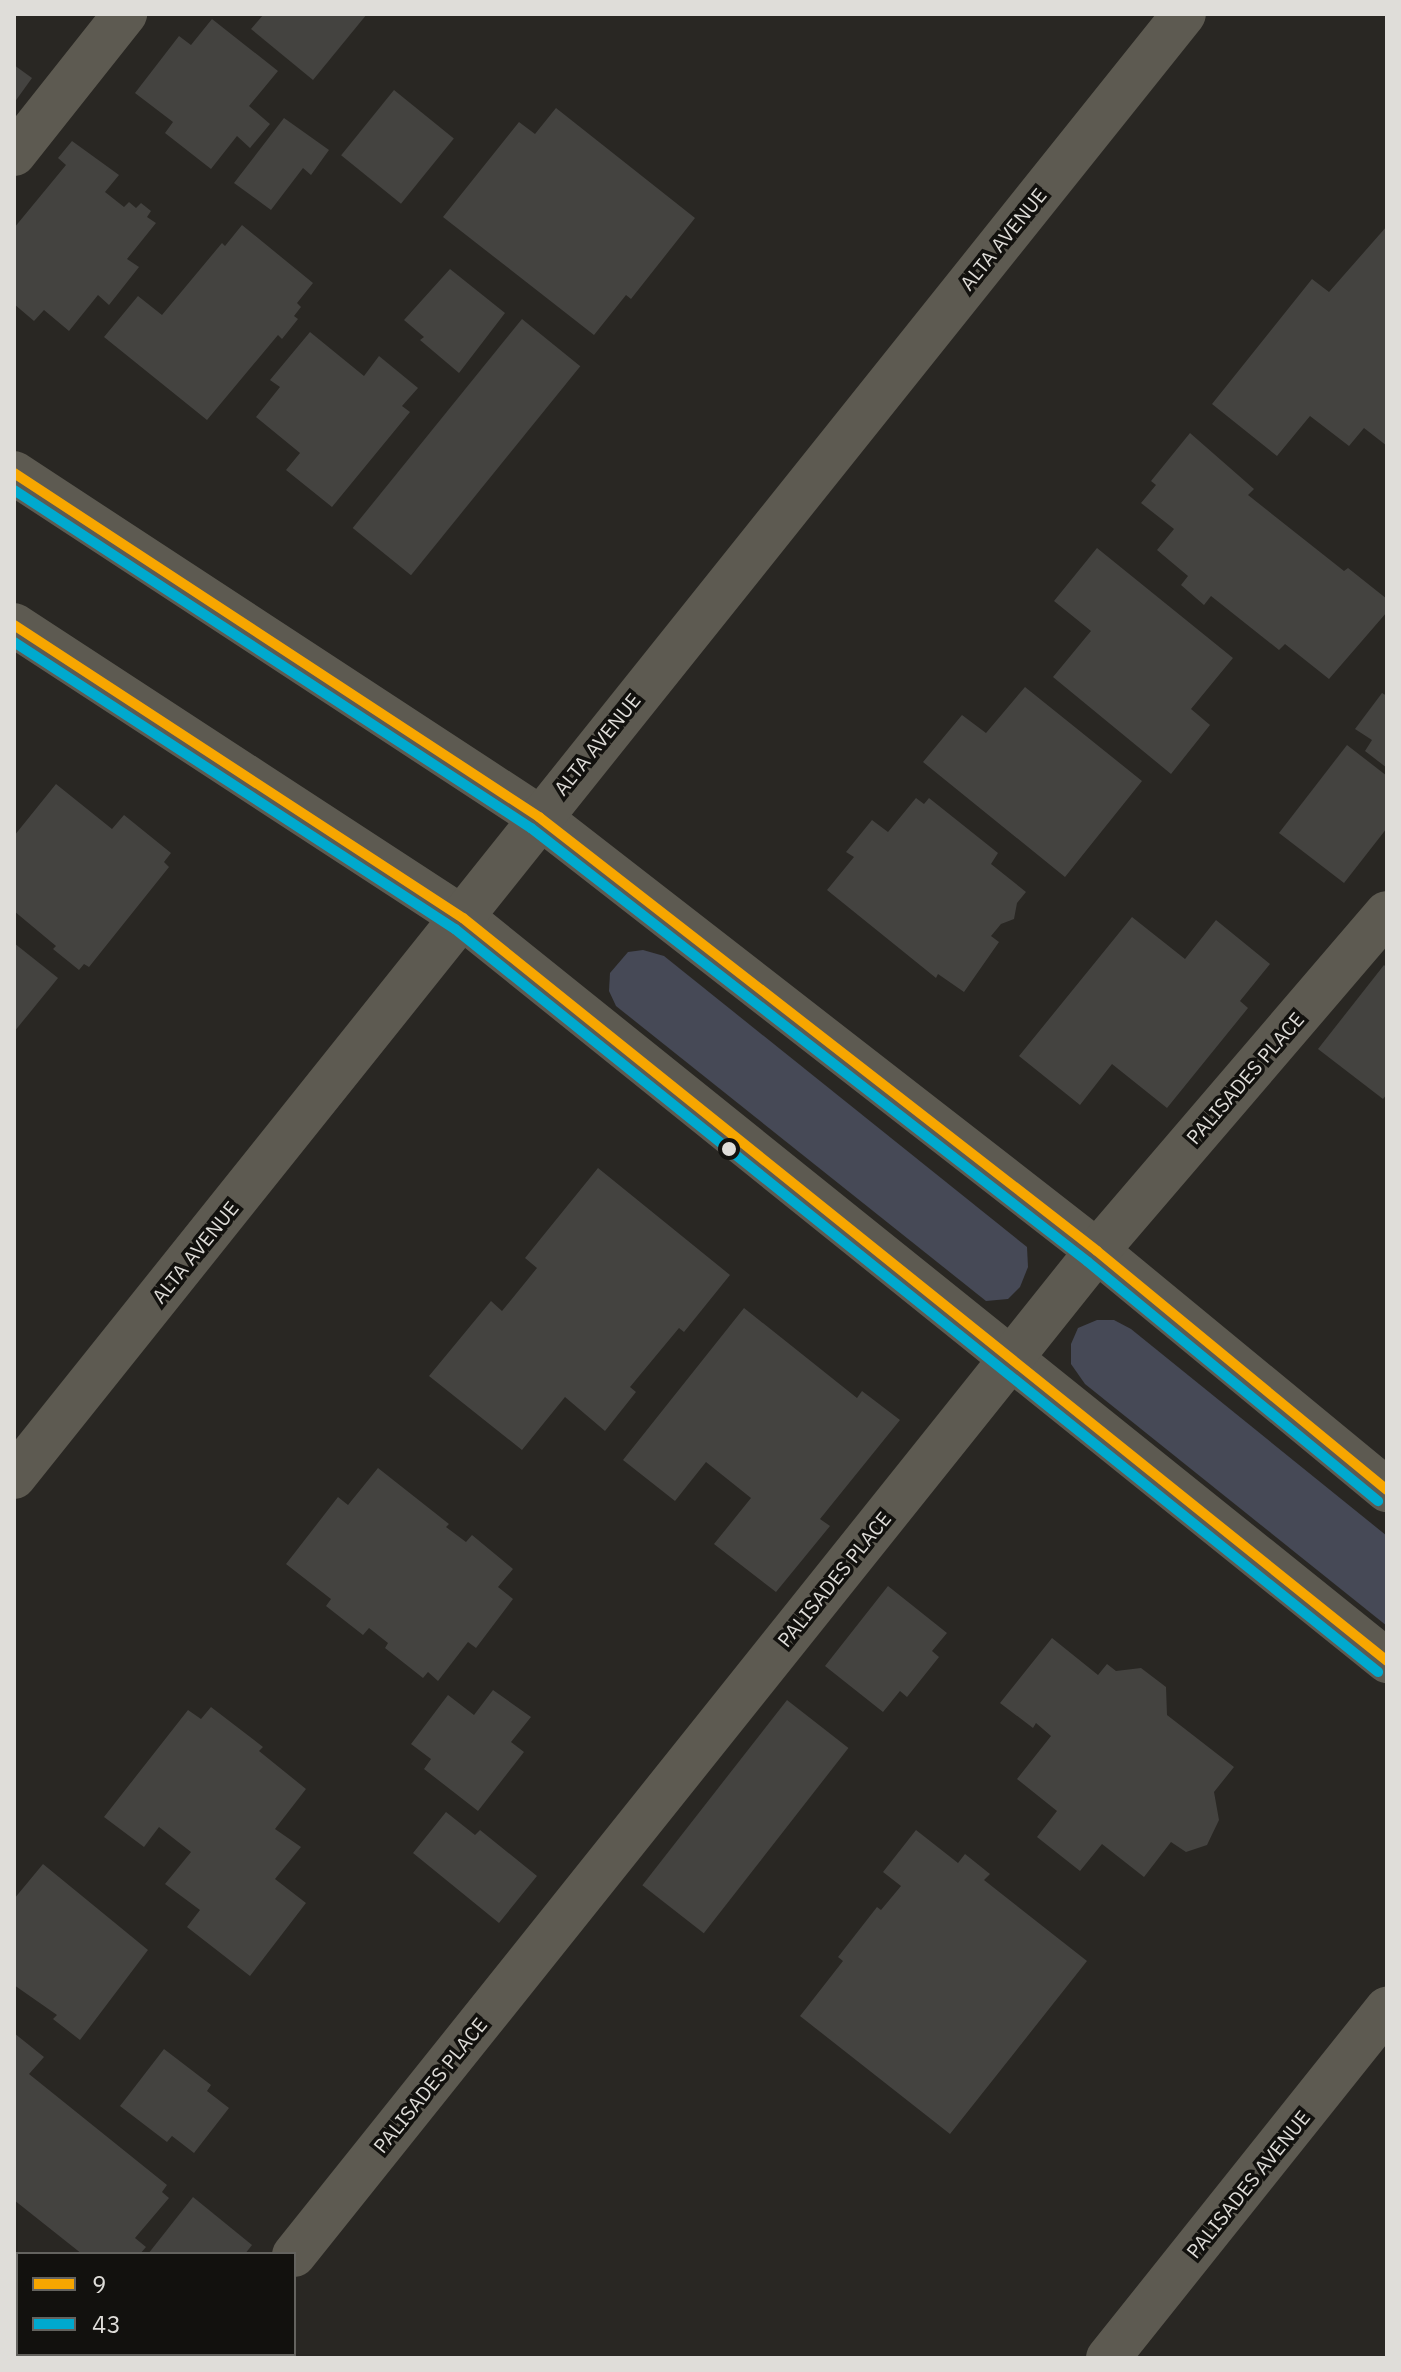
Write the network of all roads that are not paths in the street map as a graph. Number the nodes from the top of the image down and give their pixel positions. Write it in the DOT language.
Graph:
graph roads {
  1 [pos="125,14"];
  2 [pos="1184,14"];
  3 [pos="14,154"];
  4 [pos="14,473"];
  5 [pos="14,625"];
  6 [pos="539,817"];
  7 [pos="1387,913"];
  8 [pos="463,918"];
  9 [pos="1097,1251"];
  10 [pos="1010,1361"];
  11 [pos="14,1477"];
  12 [pos="1387,1490"];
  13 [pos="1387,1661"];
  14 [pos="1387,2009"];
  15 [pos="296,2253"];
  16 [pos="1108,2358"];
  1 -- 3 [label="street"];
  2 -- 6 [label="street, ALTA AVENUE"];
  4 -- 6 [label="street"];
  5 -- 8 [label="street"];
  6 -- 8 [label="street, ALTA AVENUE"];
  6 -- 9 [label="street"];
  7 -- 9 [label="street, PALISADES PLACE"];
  8 -- 10 [label="street"];
  8 -- 11 [label="street, ALTA AVENUE"];
  9 -- 10 [label="street, PALISADES PLACE"];
  9 -- 12 [label="street"];
  10 -- 13 [label="street"];
  10 -- 15 [label="street, PALISADES PLACE"];
  14 -- 16 [label="street, PALISADES AVENUE"];
}
